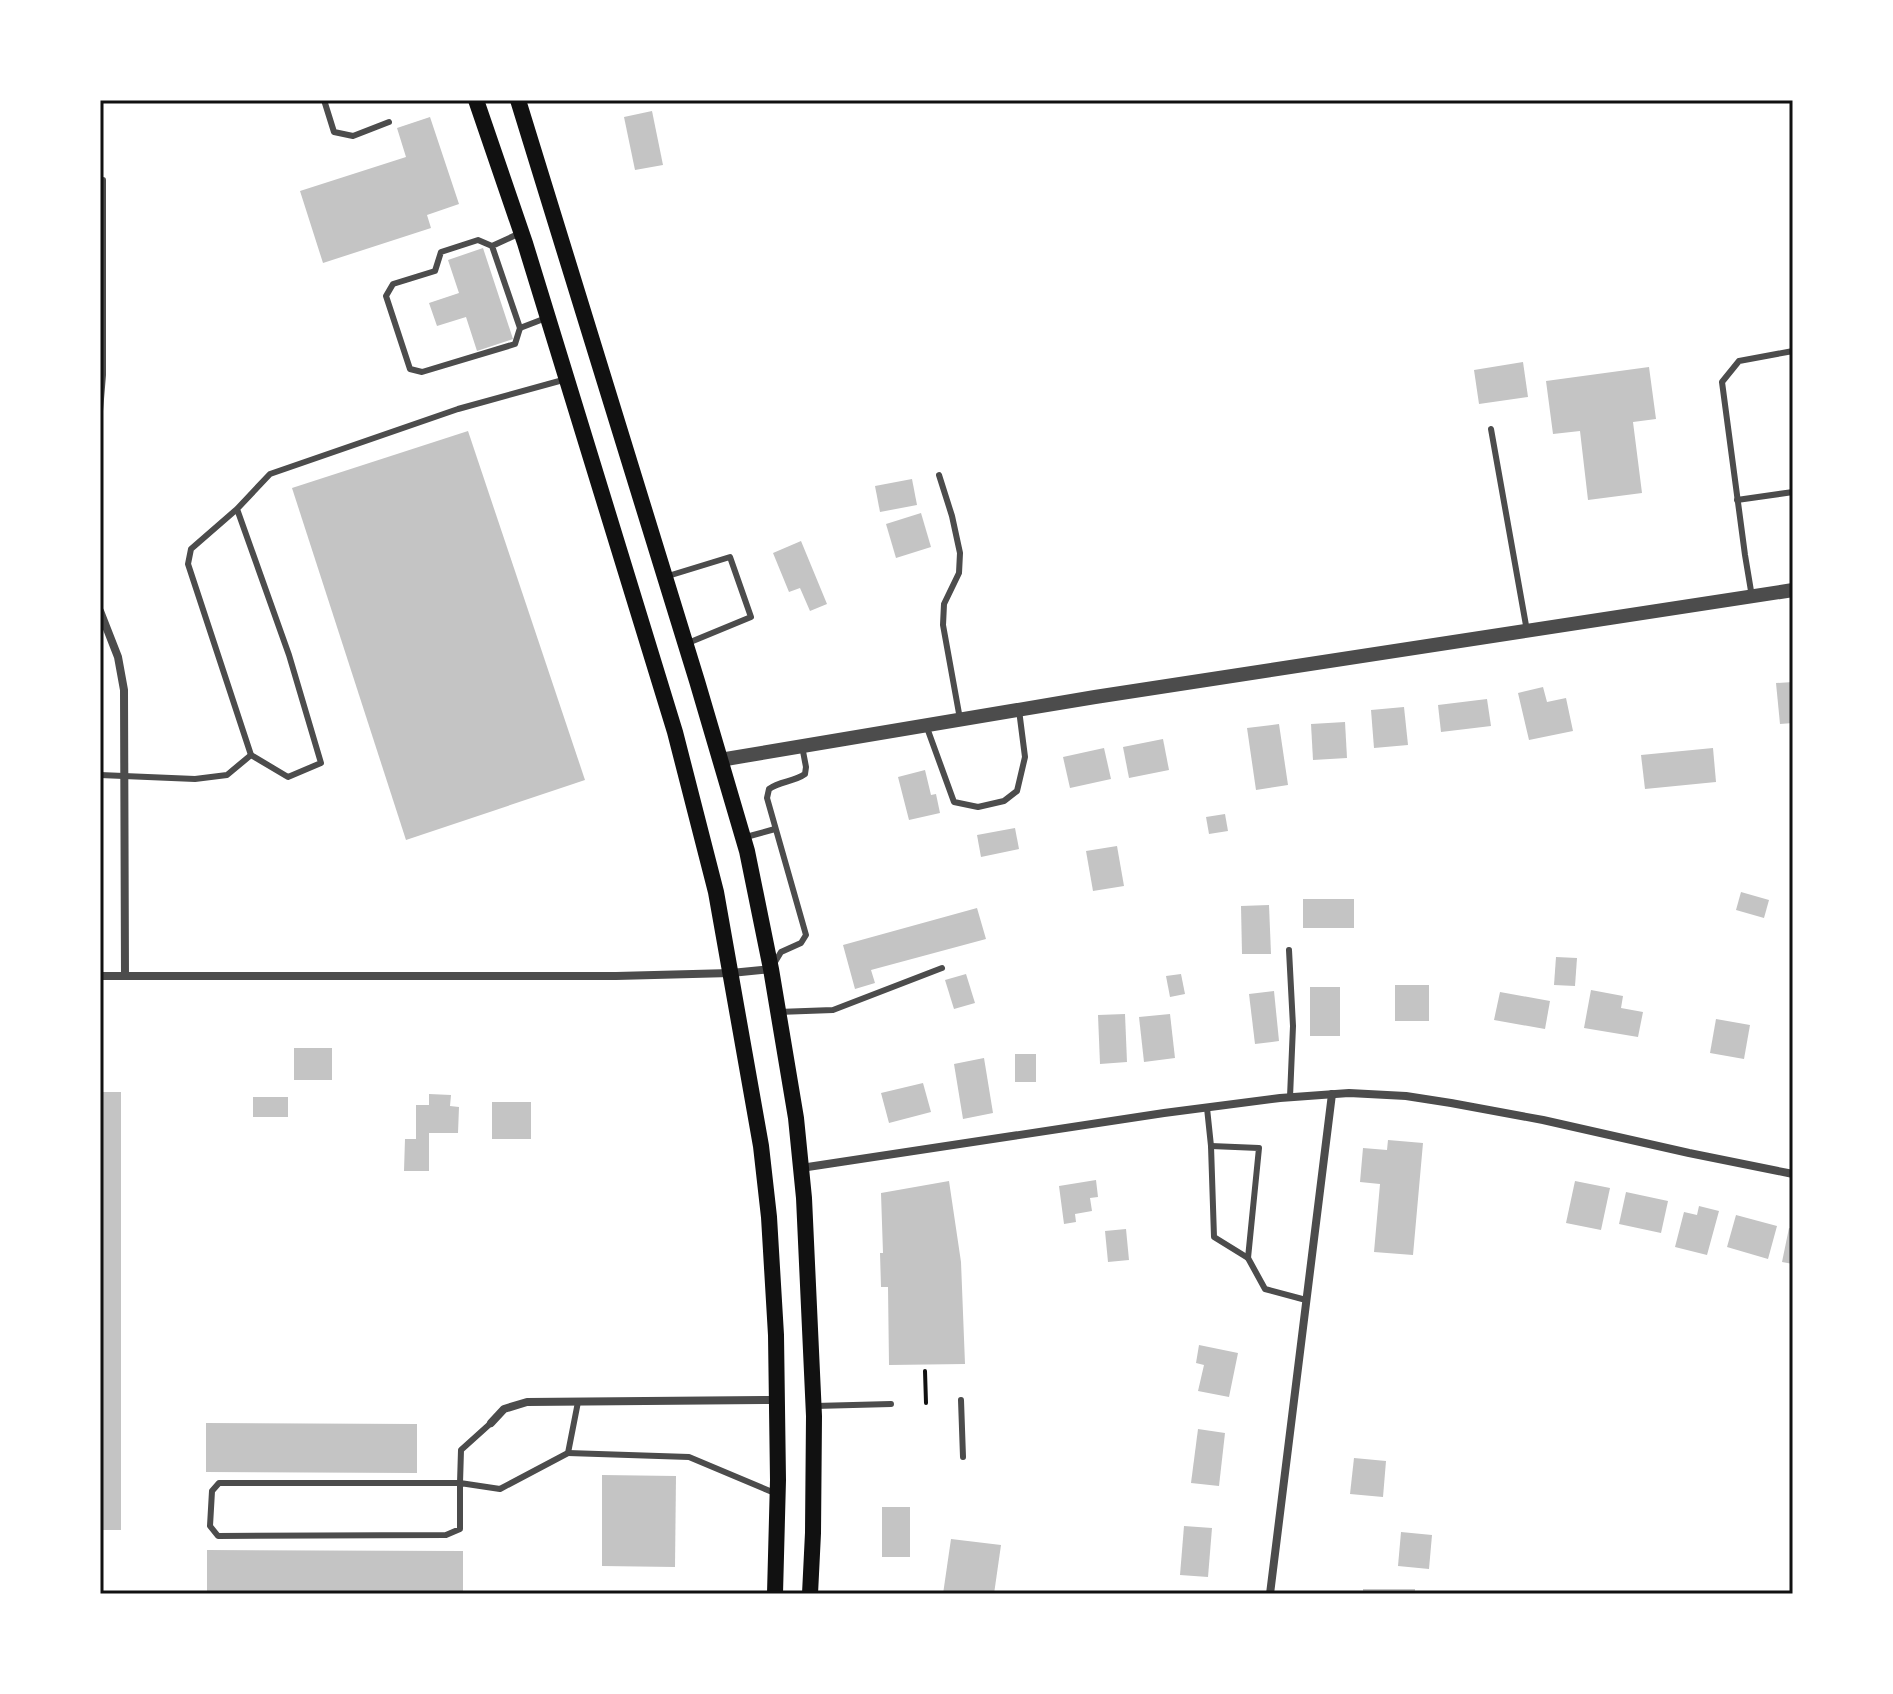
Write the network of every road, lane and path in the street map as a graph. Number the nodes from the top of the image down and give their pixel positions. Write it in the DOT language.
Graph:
graph roads {
  1 [pos="324,100"];
  2 [pos="476,100"];
  3 [pos="518,100"];
  4 [pos="389,122"];
  5 [pos="103,180"];
  6 [pos="522,232"];
  7 [pos="492,246"];
  8 [pos="548,318"];
  9 [pos="520,328"];
  10 [pos="1793,351"];
  11 [pos="567,379"];
  12 [pos="100,411"];
  13 [pos="1491,429"];
  14 [pos="939,475"];
  15 [pos="1793,492"];
  16 [pos="1737,500"];
  17 [pos="237,509"];
  18 [pos="665,577"];
  19 [pos="1793,590"];
  20 [pos="1752,597"];
  21 [pos="100,611"];
  22 [pos="1527,631"];
  23 [pos="686,644"];
  24 [pos="1019,709"];
  25 [pos="960,719"];
  26 [pos="926,725"];
  27 [pos="802,745"];
  28 [pos="251,755"];
  29 [pos="720,760"];
  30 [pos="100,775"];
  31 [pos="124,777"];
  32 [pos="775,829"];
  33 [pos="743,838"];
  34 [pos="1289,950"];
  35 [pos="942,968"];
  36 [pos="771,969"];
  37 [pos="731,973"];
  38 [pos="100,976"];
  39 [pos="125,976"];
  40 [pos="778,1012"];
  41 [pos="1332,1094"];
  42 [pos="1290,1097"];
  43 [pos="1207,1108"];
  44 [pos="1211,1146"];
  45 [pos="801,1168"];
  46 [pos="1793,1174"];
  47 [pos="1248,1258"];
  48 [pos="1306,1300"];
  49 [pos="925,1371"];
  50 [pos="776,1400"];
  51 [pos="961,1400"];
  52 [pos="578,1402"];
  53 [pos="926,1403"];
  54 [pos="891,1404"];
  55 [pos="814,1406"];
  56 [pos="491,1423"];
  57 [pos="568,1453"];
  58 [pos="963,1457"];
  59 [pos="460,1483"];
  60 [pos="778,1494"];
  61 [pos="775,1594"];
  62 [pos="810,1594"];
  63 [pos="1270,1594"];
  1 -- 4 [label="lane"];
  2 -- 6 [label="main road"];
  3 -- 18 [label="main road"];
  5 -- 12 [label="lane"];
  6 -- 7 [label="lane"];
  6 -- 8 [label="main road"];
  7 -- 9 [label="lane"];
  7 -- 9 [label="lane"];
  8 -- 9 [label="lane"];
  8 -- 11 [label="main road"];
  10 -- 16 [label="lane"];
  11 -- 17 [label="lane"];
  11 -- 37 [label="main road"];
  13 -- 22 [label="lane"];
  14 -- 25 [label="lane"];
  15 -- 16 [label="lane"];
  16 -- 20 [label="lane"];
  17 -- 28 [label="lane"];
  17 -- 28 [label="lane"];
  18 -- 23 [label="main road"];
  18 -- 23 [label="lane"];
  19 -- 20 [label="street"];
  20 -- 22 [label="street"];
  21 -- 31 [label="street"];
  22 -- 24 [label="street"];
  23 -- 29 [label="main road"];
  24 -- 25 [label="street"];
  24 -- 26 [label="lane"];
  25 -- 26 [label="street"];
  26 -- 27 [label="street"];
  27 -- 29 [label="street"];
  27 -- 32 [label="lane"];
  28 -- 31 [label="lane"];
  29 -- 33 [label="main road"];
  30 -- 31 [label="lane"];
  31 -- 39 [label="street"];
  32 -- 33 [label="lane"];
  32 -- 36 [label="lane"];
  33 -- 36 [label="main road"];
  34 -- 42 [label="lane"];
  35 -- 40 [label="lane"];
  36 -- 37 [label="street"];
  36 -- 40 [label="main road"];
  37 -- 39 [label="street"];
  37 -- 50 [label="main road"];
  38 -- 39 [label="street"];
  40 -- 45 [label="main road"];
  41 -- 42 [label="street"];
  41 -- 46 [label="street"];
  41 -- 48 [label="street"];
  42 -- 43 [label="street"];
  43 -- 44 [label="lane"];
  43 -- 45 [label="street"];
  44 -- 47 [label="lane"];
  44 -- 47 [label="lane"];
  45 -- 55 [label="main road"];
  47 -- 48 [label="lane"];
  48 -- 63 [label="street"];
  49 -- 53 [label="path"];
  50 -- 52 [label="street"];
  50 -- 60 [label="main road"];
  51 -- 58 [label="lane"];
  52 -- 56 [label="street"];
  52 -- 57 [label="lane"];
  54 -- 55 [label="lane"];
  55 -- 62 [label="main road"];
  56 -- 59 [label="lane"];
  57 -- 59 [label="lane"];
  57 -- 60 [label="lane"];
  59 -- 59 [label="lane"];
  60 -- 61 [label="main road"];
}
